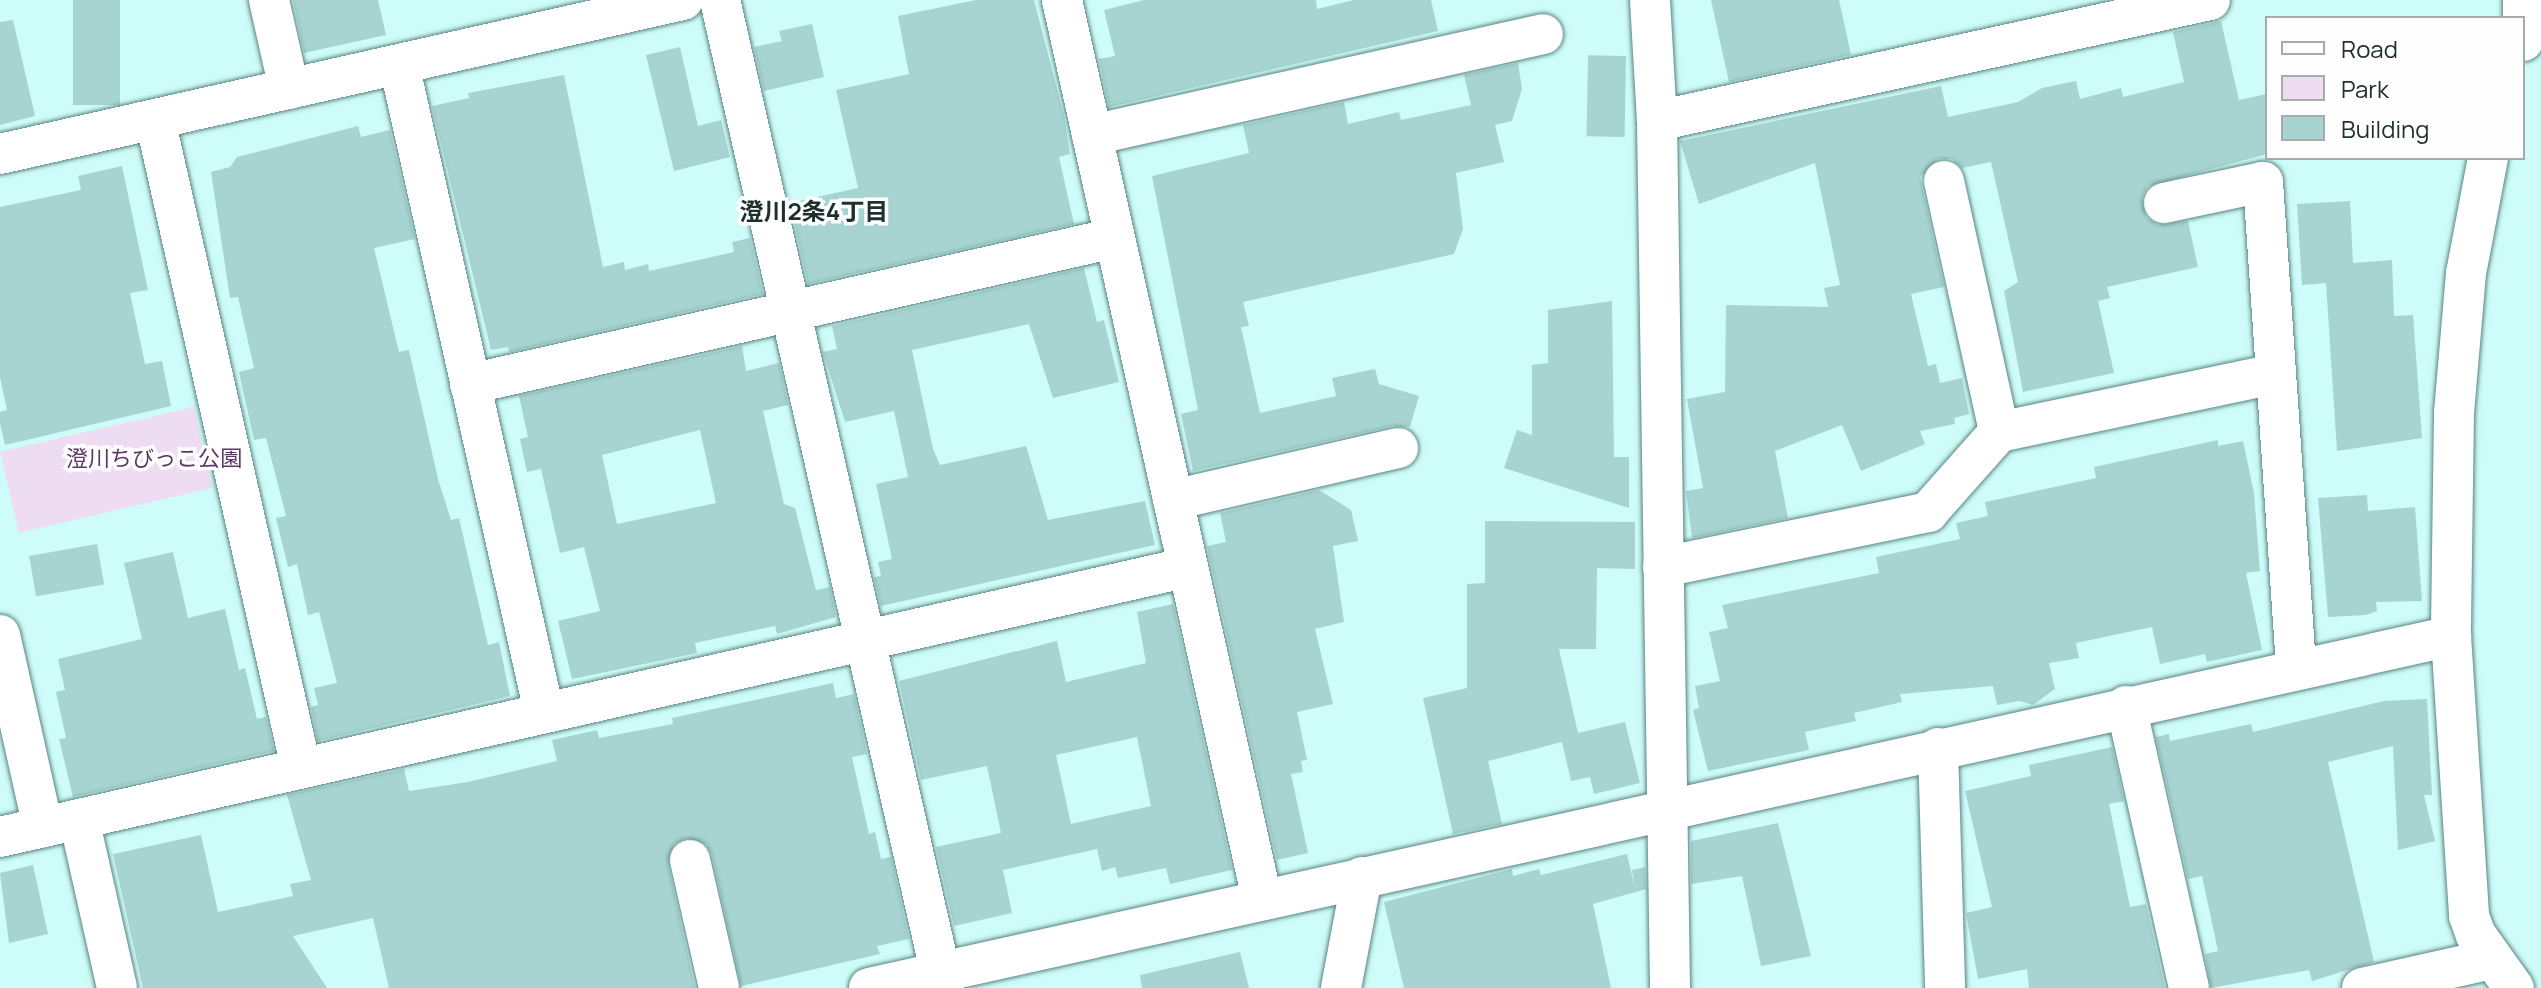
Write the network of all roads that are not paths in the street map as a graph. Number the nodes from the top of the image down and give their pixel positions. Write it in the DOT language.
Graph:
graph roads {
  1 [pos="269,0"];
  2 [pos="683,0"];
  3 [pos="720,0"];
  4 [pos="1062,0"];
  5 [pos="1650,0"];
  6 [pos="2210,0"];
  7 [pos="1543,34"];
  8 [pos="399,64"];
  9 [pos="289,89"];
  10 [pos="155,119"];
  11 [pos="1657,121"];
  12 [pos="1092,135"];
  13 [pos="0,154"];
  14 [pos="2488,160"];
  15 [pos="1944,181"];
  16 [pos="2164,203"];
  17 [pos="1114,238"];
  18 [pos="792,312"];
  19 [pos="2275,374"];
  20 [pos="470,384"];
  21 [pos="1999,432"];
  22 [pos="1398,448"];
  23 [pos="1173,500"];
  24 [pos="1188,567"];
  25 [pos="1663,567"];
  26 [pos="0,635"];
  27 [pos="2451,636"];
  28 [pos="866,640"];
  29 [pos="2296,669"];
  30 [pos="2126,706"];
  31 [pos="544,712"];
  32 [pos="1938,748"];
  33 [pos="301,768"];
  34 [pos="1668,808"];
  35 [pos="61,823"];
  36 [pos="0,837"];
  37 [pos="690,860"];
  38 [pos="1362,877"];
  39 [pos="1262,899"];
  40 [pos="2503,974"];
  41 [pos="942,980"];
  42 [pos="117,988"];
  43 [pos="719,988"];
  44 [pos="869,988"];
  45 [pos="1341,988"];
  46 [pos="1670,988"];
  47 [pos="1945,988"];
  48 [pos="2189,988"];
  49 [pos="2362,988"];
  1 -- 9 [label="street"];
  2 -- 8 [label="street"];
  3 -- 18 [label="street"];
  4 -- 12 [label="street"];
  5 -- 11 [label="street"];
  6 -- 11 [label="street"];
  7 -- 12 [label="street"];
  8 -- 9 [label="street"];
  8 -- 20 [label="street"];
  9 -- 10 [label="street"];
  10 -- 13 [label="street"];
  10 -- 33 [label="street"];
  11 -- 25 [label="street"];
  12 -- 17 [label="street"];
  14 -- 27 [label="street"];
  15 -- 21 [label="street"];
  16 -- 19 [label="street"];
  17 -- 18 [label="street"];
  17 -- 23 [label="street"];
  18 -- 20 [label="street"];
  18 -- 28 [label="street"];
  19 -- 21 [label="street"];
  19 -- 29 [label="street"];
  20 -- 31 [label="street"];
  21 -- 25 [label="street"];
  22 -- 23 [label="street"];
  23 -- 24 [label="street"];
  24 -- 28 [label="street"];
  24 -- 39 [label="street"];
  25 -- 34 [label="street"];
  26 -- 35 [label="street"];
  27 -- 29 [label="street"];
  27 -- 40 [label="street"];
  28 -- 31 [label="street"];
  28 -- 41 [label="street"];
  29 -- 30 [label="street"];
  30 -- 32 [label="street"];
  30 -- 48 [label="street"];
  31 -- 33 [label="street"];
  32 -- 34 [label="street"];
  32 -- 47 [label="street"];
  33 -- 35 [label="street"];
  34 -- 38 [label="street"];
  34 -- 46 [label="street"];
  35 -- 36 [label="street"];
  35 -- 42 [label="street"];
  37 -- 43 [label="street"];
  38 -- 39 [label="street"];
  38 -- 45 [label="street"];
  39 -- 41 [label="street"];
  40 -- 49 [label="street"];
  41 -- 44 [label="street"];
}
